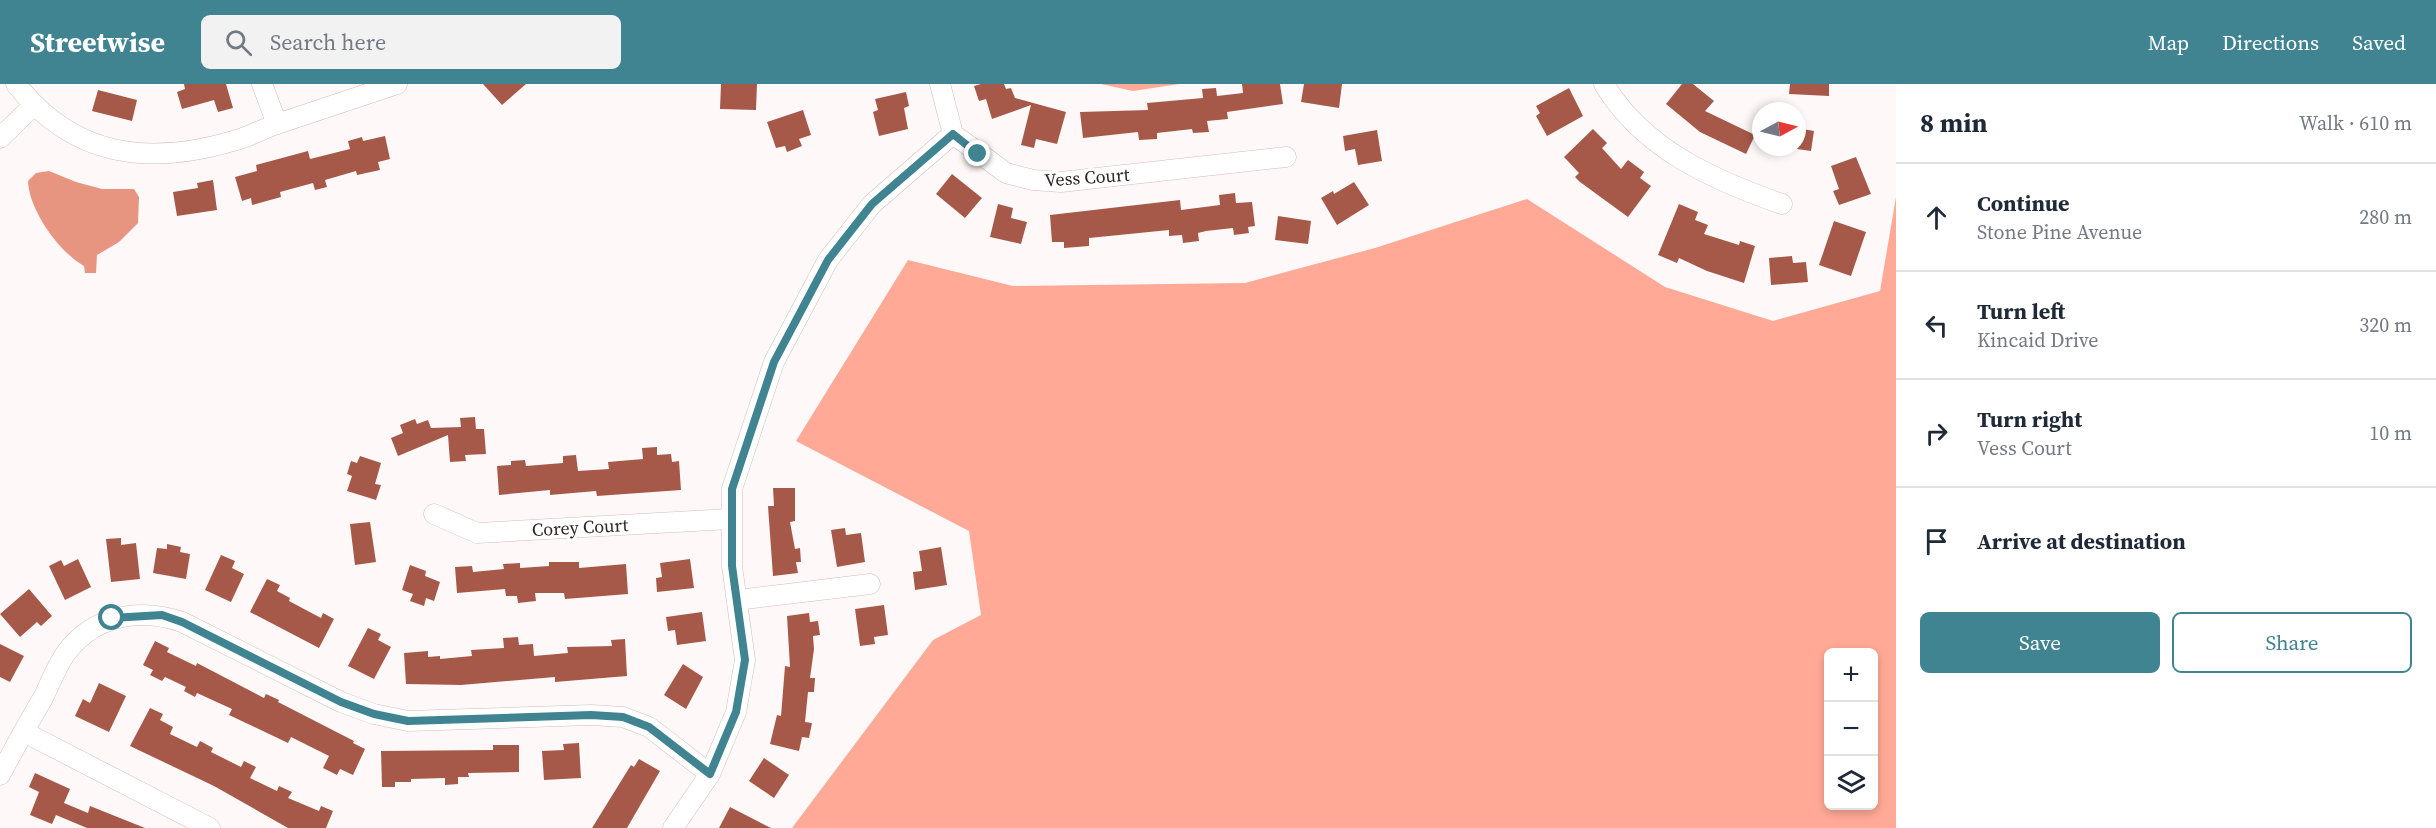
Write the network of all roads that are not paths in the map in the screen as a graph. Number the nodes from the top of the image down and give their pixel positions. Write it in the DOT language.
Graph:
graph roads {
  1 [pos="16,84"];
  2 [pos="262,84"];
  3 [pos="397,84"];
  4 [pos="940,84"];
  5 [pos="1604,84"];
  6 [pos="33,106"];
  7 [pos="277,124"];
  8 [pos="953,134"];
  9 [pos="0,138"];
  10 [pos="1286,157"];
  11 [pos="1782,204"];
  12 [pos="434,514"];
  13 [pos="730,519"];
  14 [pos="870,584"];
  15 [pos="737,600"];
  16 [pos="24,732"];
  17 [pos="0,774"];
  18 [pos="710,774"];
  19 [pos="210,828"];
  20 [pos="673,828"];
  1 -- 6 [label="street"];
  2 -- 7 [label="street"];
  3 -- 7 [label="street"];
  4 -- 8 [label="street"];
  5 -- 11 [label="street"];
  6 -- 7 [label="street"];
  6 -- 9 [label="street"];
  8 -- 10 [label="street, Vess Court"];
  8 -- 13 [label="street"];
  12 -- 13 [label="street, Corey Court"];
  13 -- 15 [label="street"];
  14 -- 15 [label="street"];
  15 -- 18 [label="street"];
  16 -- 17 [label="street"];
  16 -- 18 [label="street"];
  16 -- 19 [label="street"];
  18 -- 20 [label="street"];
}
